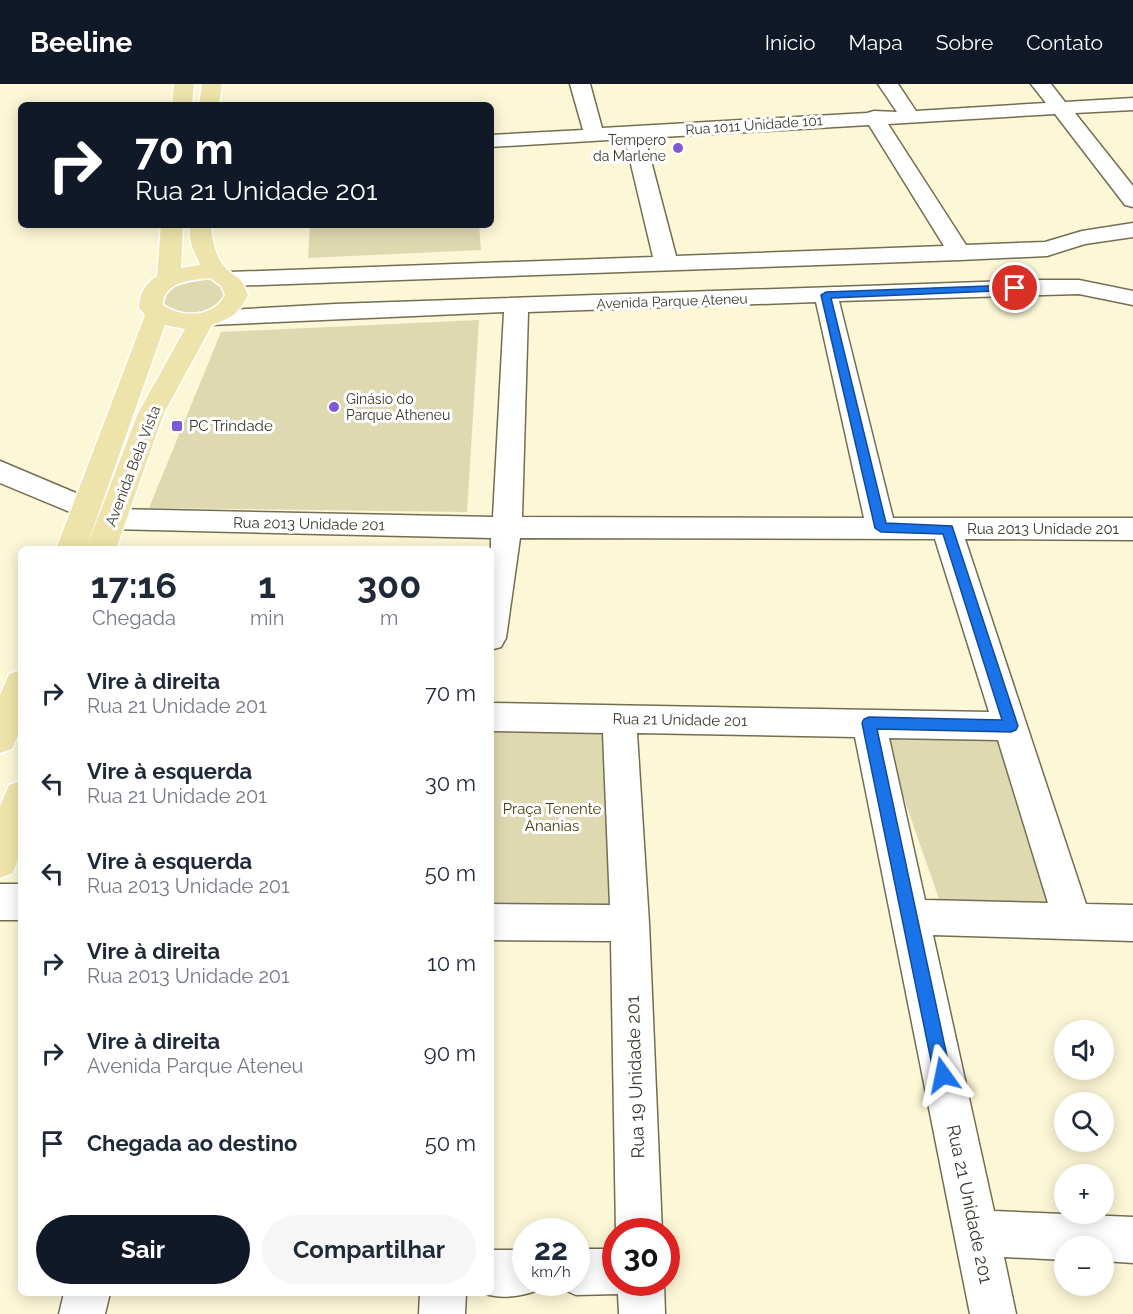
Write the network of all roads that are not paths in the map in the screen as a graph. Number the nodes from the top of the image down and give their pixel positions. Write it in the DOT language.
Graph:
graph roads {
  1 [pos="184,84"];
  2 [pos="212,84"];
  3 [pos="580,84"];
  4 [pos="888,84"];
  5 [pos="1041,84"];
  6 [pos="182,102"];
  7 [pos="209,102"];
  8 [pos="1133,104"];
  9 [pos="1060,108"];
  10 [pos="909,115"];
  11 [pos="874,117"];
  12 [pos="634,133"];
  13 [pos="594,134"];
  14 [pos="494,141"];
  15 [pos="1133,200"];
  16 [pos="172,228"];
  17 [pos="200,228"];
  18 [pos="1133,230"];
  19 [pos="1047,249"];
  20 [pos="960,252"];
  21 [pos="666,263"];
  22 [pos="222,275"];
  23 [pos="169,279"];
  24 [pos="1079,286"];
  25 [pos="826,295"];
  26 [pos="1133,298"];
  27 [pos="516,306"];
  28 [pos="157,315"];
  29 [pos="206,319"];
  30 [pos="0,471"];
  31 [pos="99,514"];
  32 [pos="507,528"];
  33 [pos="881,528"];
  34 [pos="1133,529"];
  35 [pos="947,530"];
  36 [pos="261,536"];
  37 [pos="73,546"];
  38 [pos="101,546"];
  39 [pos="494,612"];
  40 [pos="18,691"];
  41 [pos="494,717"];
  42 [pos="619,719"];
  43 [pos="869,723"];
  44 [pos="1011,726"];
  45 [pos="0,740"];
  46 [pos="18,805"];
  47 [pos="0,861"];
  48 [pos="0,902"];
  49 [pos="18,902"];
  50 [pos="910,917"];
  51 [pos="1073,921"];
  52 [pos="494,922"];
  53 [pos="630,923"];
  54 [pos="1133,923"];
  55 [pos="639,1218"];
  56 [pos="976,1233"];
  57 [pos="1133,1240"];
  58 [pos="494,1273"];
  59 [pos="512,1273"];
  60 [pos="86,1296"];
  61 [pos="443,1296"];
  62 [pos="641,1296"];
  63 [pos="82,1314"];
  64 [pos="442,1314"];
  65 [pos="642,1314"];
  66 [pos="993,1314"];
  1 -- 6 [label="main road"];
  2 -- 7 [label="main road"];
  3 -- 13 [label="street"];
  4 -- 10 [label="street"];
  5 -- 9 [label="street"];
  8 -- 9 [label="street, Rua 1011 Unidade 101"];
  9 -- 10 [label="street, Rua 1011 Unidade 101"];
  9 -- 15 [label="street"];
  10 -- 11 [label="street, Rua 1011 Unidade 101"];
  11 -- 12 [label="street, Rua 1011 Unidade 101"];
  11 -- 20 [label="street"];
  12 -- 13 [label="street, Rua 1011 Unidade 101"];
  12 -- 21 [label="street"];
  13 -- 14 [label="street, Rua 1011 Unidade 101"];
  16 -- 23 [label="main road"];
  17 -- 22 [label="main road"];
  18 -- 19 [label="street"];
  19 -- 20 [label="street"];
  19 -- 24 [label="street"];
  20 -- 21 [label="street"];
  21 -- 22 [label="street"];
  22 -- 23 [label="main road"];
  22 -- 29 [label="main road"];
  23 -- 28 [label="main road"];
  24 -- 25 [label="street, Avenida Parque Ateneu"];
  24 -- 26 [label="street, Avenida Parque Ateneu"];
  25 -- 27 [label="street, Avenida Parque Ateneu"];
  25 -- 33 [label="street"];
  27 -- 29 [label="street, Avenida Parque Ateneu"];
  27 -- 32 [label="street"];
  28 -- 29 [label="main road"];
  28 -- 31 [label="main road, Avenida Bela Vista"];
  29 -- 31 [label="main road, Avenida Bela Vista"];
  30 -- 31 [label="street"];
  31 -- 36 [label="street, Rua 2013 Unidade 201"];
  31 -- 37 [label="main road, Avenida Bela Vista"];
  31 -- 38 [label="main road, Avenida Bela Vista"];
  32 -- 33 [label="street, Rua 2013 Unidade 201"];
  32 -- 36 [label="street, Rua 2013 Unidade 201"];
  32 -- 39 [label="street"];
  33 -- 35 [label="street, Rua 2013 Unidade 201"];
  34 -- 35 [label="street, Rua 2013 Unidade 201"];
  35 -- 44 [label="street"];
  40 -- 45 [label="main road"];
  41 -- 42 [label="street, Rua 21 Unidade 201"];
  42 -- 43 [label="street, Rua 21 Unidade 201"];
  42 -- 53 [label="street, Rua 19 Unidade 201"];
  43 -- 44 [label="street, Rua 21 Unidade 201"];
  43 -- 50 [label="street, Rua 21 Unidade 201"];
  44 -- 51 [label="street"];
  46 -- 47 [label="main road"];
  48 -- 49 [label="street"];
  50 -- 51 [label="street"];
  50 -- 56 [label="street, Rua 21 Unidade 201"];
  51 -- 54 [label="street"];
  52 -- 53 [label="street"];
  53 -- 55 [label="street, Rua 19 Unidade 201"];
  56 -- 57 [label="street"];
  56 -- 66 [label="street, Rua 21 Unidade 201"];
  58 -- 59 [label="street"];
  60 -- 63 [label="street"];
  61 -- 64 [label="street"];
  62 -- 65 [label="street"];
}
